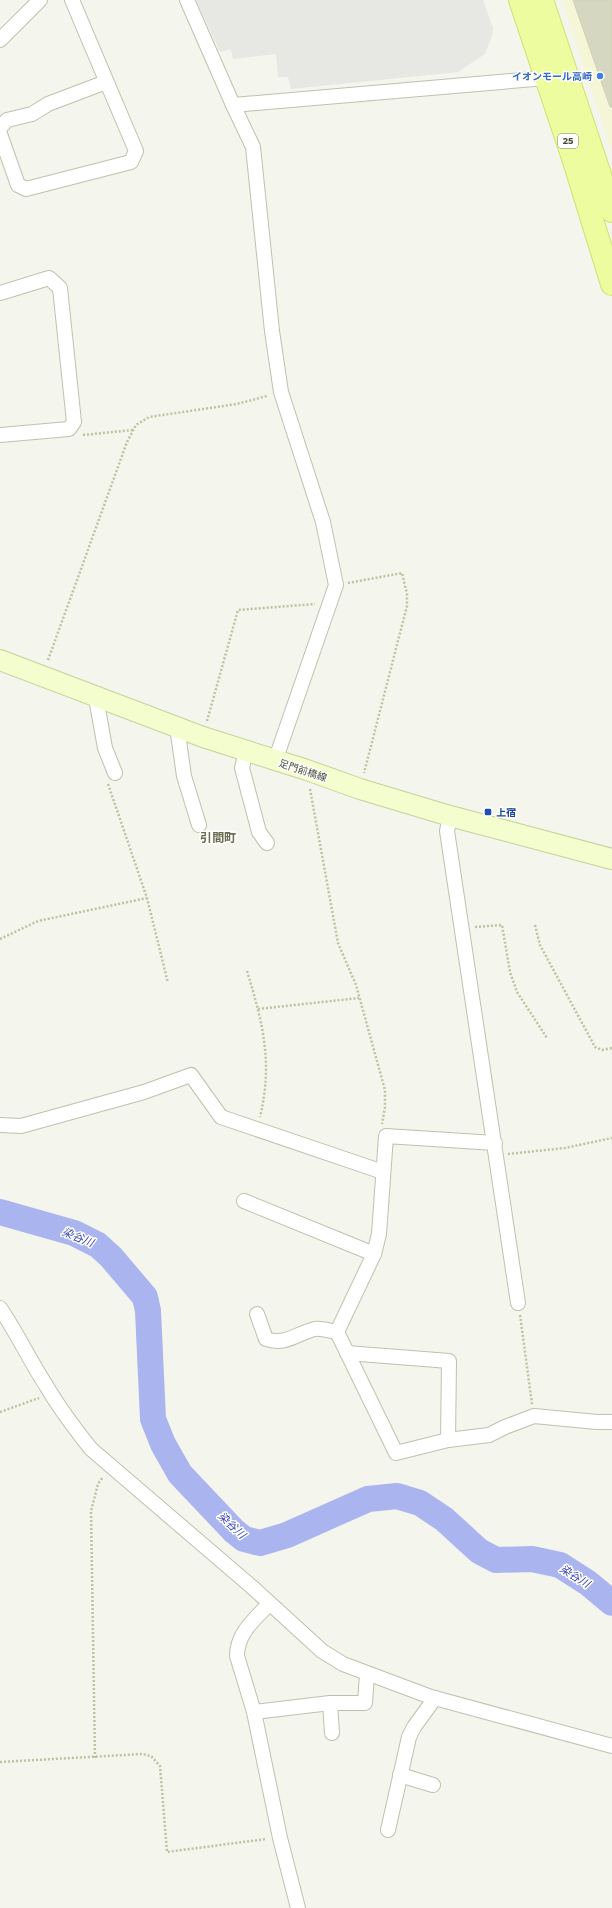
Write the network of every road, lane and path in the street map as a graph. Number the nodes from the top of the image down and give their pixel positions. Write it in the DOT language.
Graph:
graph roads {
  1 [pos="40,0"];
  2 [pos="72,0"];
  3 [pos="187,0"];
  4 [pos="520,0"];
  5 [pos="542,0"];
  6 [pos="0,40"];
  7 [pos="546,78"];
  8 [pos="106,82"];
  9 [pos="233,105"];
  10 [pos="0,128"];
  11 [pos="0,134"];
  12 [pos="612,211"];
  13 [pos="607,246"];
  14 [pos="612,284"];
  15 [pos="0,293"];
  16 [pos="281,392"];
  17 [pos="134,430"];
  18 [pos="0,435"];
  19 [pos="84,435"];
  20 [pos="336,585"];
  21 [pos="330,603"];
  22 [pos="0,660"];
  23 [pos="42,676"];
  24 [pos="96,698"];
  25 [pos="177,727"];
  26 [pos="203,737"];
  27 [pos="246,751"];
  28 [pos="275,761"];
  29 [pos="307,770"];
  30 [pos="110,776"];
  31 [pos="360,789"];
  32 [pos="450,816"];
  33 [pos="199,825"];
  34 [pos="267,843"];
  35 [pos="612,859"];
  36 [pos="147,898"];
  37 [pos="535,925"];
  38 [pos="462,929"];
  39 [pos="0,939"];
  40 [pos="247,971"];
  41 [pos="168,983"];
  42 [pos="360,998"];
  43 [pos="258,1009"];
  44 [pos="547,1038"];
  45 [pos="612,1048"];
  46 [pos="0,1125"];
  47 [pos="258,1129"];
  48 [pos="386,1136"];
  49 [pos="612,1138"];
  50 [pos="496,1149"];
  51 [pos="383,1172"];
  52 [pos="244,1201"];
  53 [pos="374,1254"];
  54 [pos="518,1303"];
  55 [pos="0,1308"];
  56 [pos="257,1314"];
  57 [pos="337,1332"];
  58 [pos="347,1353"];
  59 [pos="51,1393"];
  60 [pos="0,1412"];
  61 [pos="534,1416"];
  62 [pos="612,1422"];
  63 [pos="448,1440"];
  64 [pos="112,1467"];
  65 [pos="270,1604"];
  66 [pos="367,1674"];
  67 [pos="435,1698"];
  68 [pos="330,1703"];
  69 [pos="254,1712"];
  70 [pos="332,1733"];
  71 [pos="612,1746"];
  72 [pos="95,1758"];
  73 [pos="0,1762"];
  74 [pos="400,1776"];
  75 [pos="433,1785"];
  76 [pos="388,1830"];
  77 [pos="280,1838"];
  78 [pos="298,1908"];
  1 -- 6 [label="street"];
  2 -- 8 [label="street"];
  3 -- 9 [label="street"];
  4 -- 7 [label="main road, 25"];
  5 -- 12 [label="main road, 25"];
  7 -- 9 [label="street"];
  7 -- 13 [label="main road, 25"];
  8 -- 10 [label="street"];
  8 -- 11 [label="street"];
  9 -- 16 [label="street"];
  13 -- 14 [label="main road, 25"];
  15 -- 18 [label="street"];
  16 -- 17 [label="path"];
  16 -- 20 [label="street"];
  17 -- 19 [label="path"];
  17 -- 23 [label="path"];
  20 -- 21 [label="street"];
  20 -- 31 [label="path"];
  21 -- 26 [label="path"];
  21 -- 28 [label="street"];
  22 -- 23 [label="main road, 足門前橋線"];
  23 -- 24 [label="main road, 足門前橋線"];
  24 -- 25 [label="main road, 足門前橋線"];
  24 -- 30 [label="street"];
  25 -- 26 [label="main road, 足門前橋線"];
  25 -- 33 [label="street"];
  26 -- 27 [label="main road, 足門前橋線"];
  27 -- 28 [label="main road, 足門前橋線"];
  27 -- 34 [label="street"];
  28 -- 29 [label="main road, 足門前橋線"];
  29 -- 31 [label="main road, 足門前橋線"];
  29 -- 42 [label="path"];
  30 -- 36 [label="path"];
  31 -- 32 [label="main road, 足門前橋線"];
  32 -- 35 [label="main road, 足門前橋線"];
  32 -- 38 [label="street"];
  36 -- 39 [label="path"];
  36 -- 41 [label="path"];
  37 -- 45 [label="path"];
  38 -- 44 [label="path"];
  38 -- 50 [label="street"];
  40 -- 43 [label="path"];
  42 -- 43 [label="path"];
  42 -- 48 [label="path"];
  43 -- 47 [label="path"];
  46 -- 47 [label="street"];
  47 -- 51 [label="street"];
  48 -- 50 [label="street"];
  48 -- 51 [label="street"];
  49 -- 50 [label="path"];
  50 -- 54 [label="street"];
  51 -- 53 [label="street"];
  52 -- 53 [label="street"];
  53 -- 57 [label="street"];
  54 -- 61 [label="path"];
  55 -- 59 [label="street"];
  56 -- 57 [label="street"];
  57 -- 58 [label="street"];
  58 -- 63 [label="street"];
  58 -- 63 [label="street"];
  59 -- 60 [label="path"];
  59 -- 64 [label="street"];
  61 -- 62 [label="street"];
  61 -- 63 [label="street"];
  64 -- 65 [label="street"];
  64 -- 72 [label="path"];
  65 -- 66 [label="street"];
  65 -- 69 [label="street"];
  66 -- 67 [label="street"];
  66 -- 68 [label="street"];
  67 -- 71 [label="street"];
  67 -- 74 [label="street"];
  68 -- 69 [label="street"];
  68 -- 70 [label="street"];
  69 -- 77 [label="street"];
  72 -- 73 [label="path"];
  72 -- 77 [label="path"];
  74 -- 75 [label="street"];
  74 -- 76 [label="street"];
  77 -- 78 [label="street"];
}
